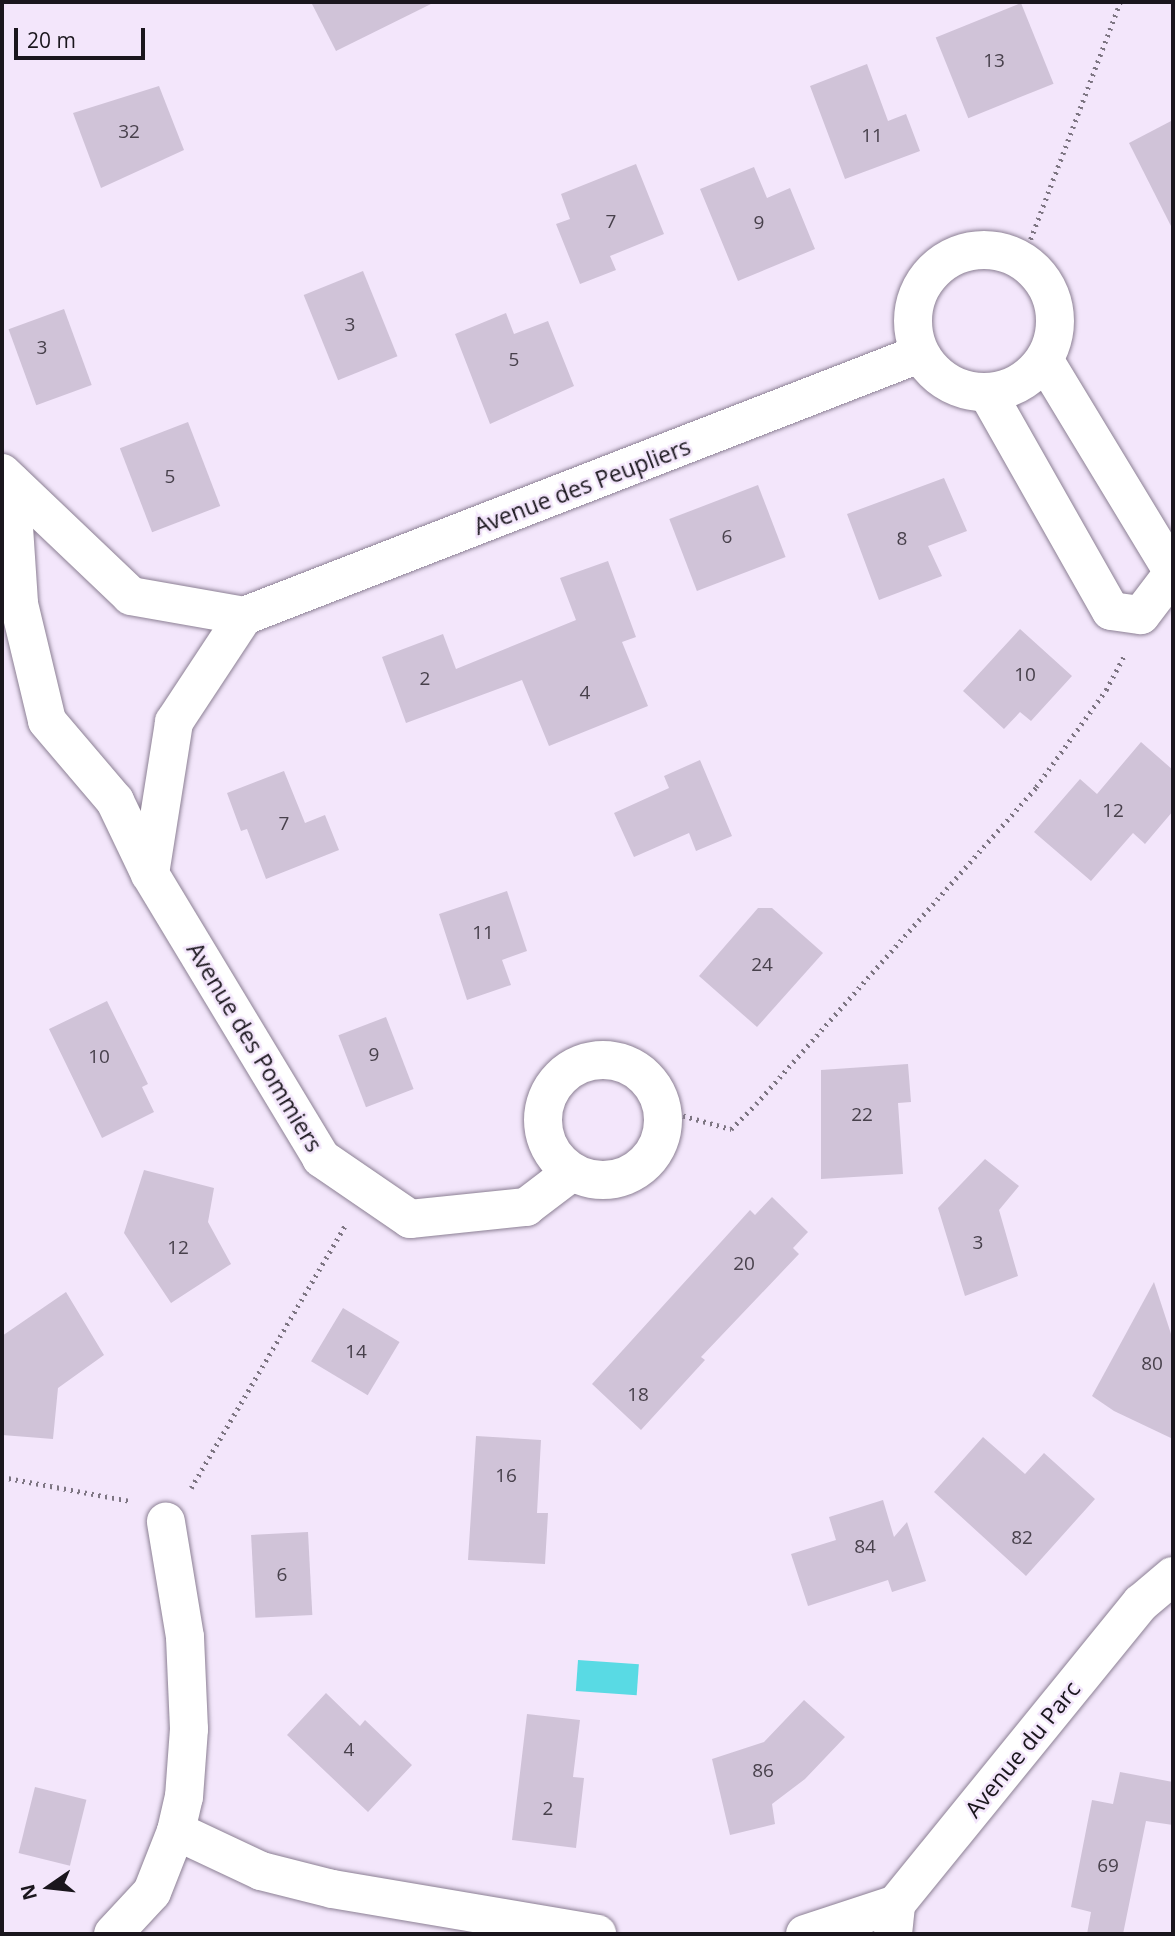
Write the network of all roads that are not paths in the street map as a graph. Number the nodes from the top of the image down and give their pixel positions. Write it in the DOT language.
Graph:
graph roads {
  1 [pos="919,354"];
  2 [pos="1045,361"];
  3 [pos="988,394"];
  4 [pos="6,478"];
  5 [pos="1173,573"];
  6 [pos="244,616"];
  7 [pos="150,874"];
  8 [pos="572,1172"];
  9 [pos="166,1522"];
  10 [pos="1173,1576"];
  11 [pos="176,1831"];
  12 [pos="895,1919"];
  13 [pos="113,1934"];
  14 [pos="597,1934"];
  15 [pos="805,1934"];
  1 -- 2 [label="street"];
  1 -- 3 [label="street"];
  1 -- 6 [label="street, Avenue des Peupliers"];
  2 -- 3 [label="street"];
  2 -- 5 [label="street"];
  3 -- 5 [label="street"];
  4 -- 6 [label="street, Avenue des Pommiers"];
  4 -- 7 [label="street, Avenue des Pommiers"];
  6 -- 7 [label="street"];
  7 -- 8 [label="street, Avenue des Pommiers"];
  8 -- 8 [label="street"];
  9 -- 11 [label="street"];
  10 -- 12 [label="street, Avenue du Parc"];
  11 -- 13 [label="street"];
  11 -- 14 [label="street"];
  12 -- 15 [label="street"];
}
